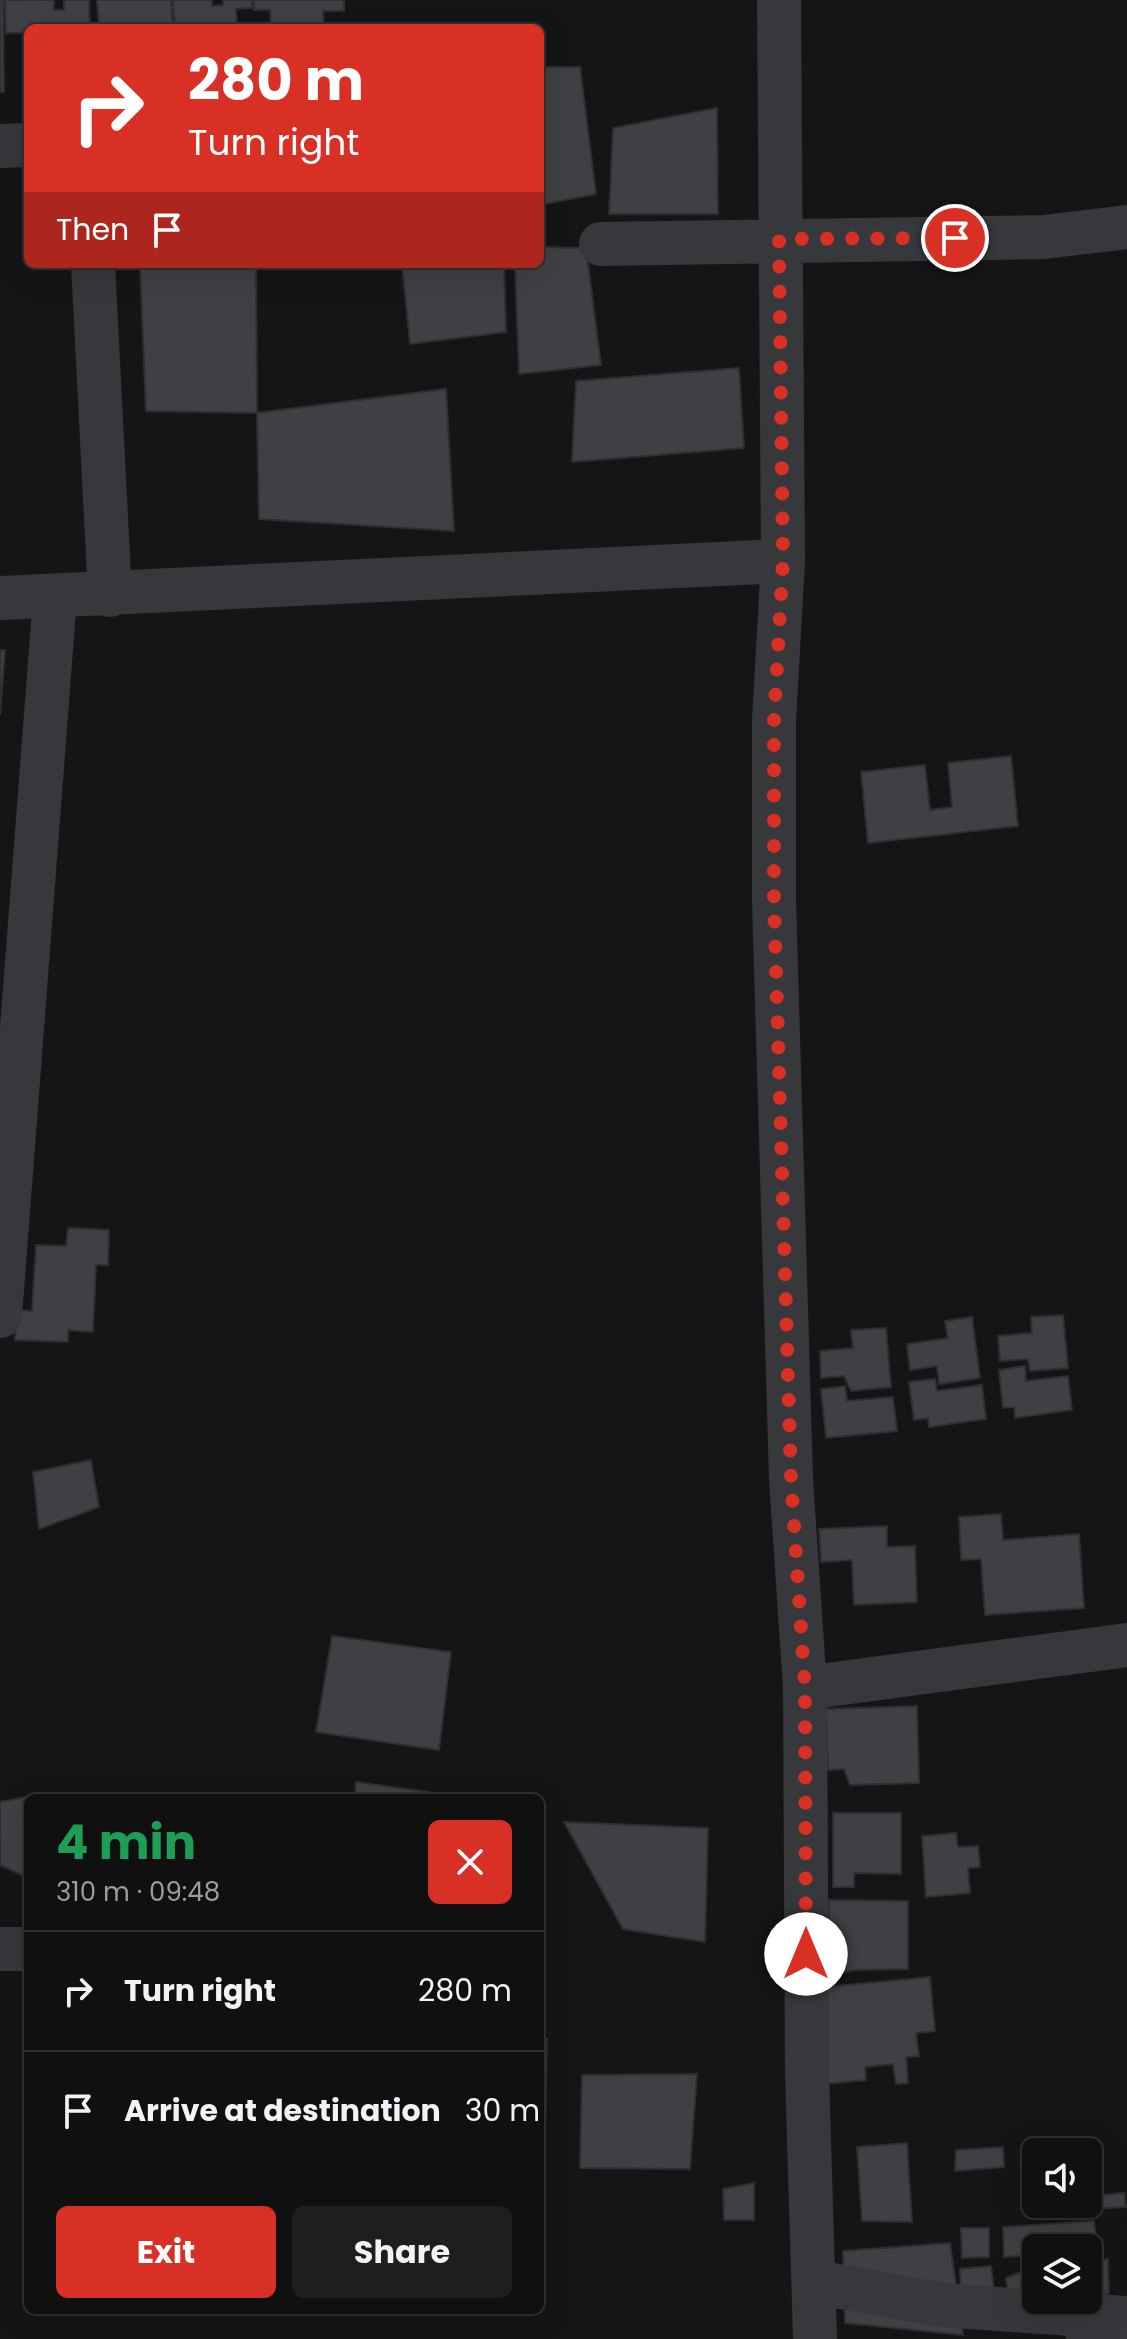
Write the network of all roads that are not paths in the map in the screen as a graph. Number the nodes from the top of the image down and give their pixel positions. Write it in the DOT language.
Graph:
graph roads {
  1 [pos="779,0"];
  2 [pos="24,145"];
  3 [pos="0,146"];
  4 [pos="1127,227"];
  5 [pos="779,239"];
  6 [pos="601,244"];
  7 [pos="93,268"];
  8 [pos="783,561"];
  9 [pos="110,595"];
  10 [pos="55,597"];
  11 [pos="0,598"];
  12 [pos="0,1316"];
  13 [pos="1127,1645"];
  14 [pos="805,1688"];
  15 [pos="0,1949"];
  16 [pos="24,1949"];
  17 [pos="815,2282"];
  18 [pos="1087,2314"];
  19 [pos="1127,2318"];
  20 [pos="815,2339"];
  21 [pos="1088,2339"];
  1 -- 5 [label="street"];
  2 -- 3 [label="street"];
  4 -- 5 [label="street"];
  5 -- 6 [label="street"];
  5 -- 8 [label="street"];
  7 -- 9 [label="street"];
  8 -- 9 [label="street"];
  8 -- 14 [label="street"];
  9 -- 10 [label="street"];
  10 -- 11 [label="street"];
  10 -- 12 [label="street"];
  13 -- 14 [label="street"];
  14 -- 17 [label="street"];
  15 -- 16 [label="street"];
  17 -- 19 [label="street"];
  17 -- 20 [label="street"];
  18 -- 21 [label="street, bridge"];
}
